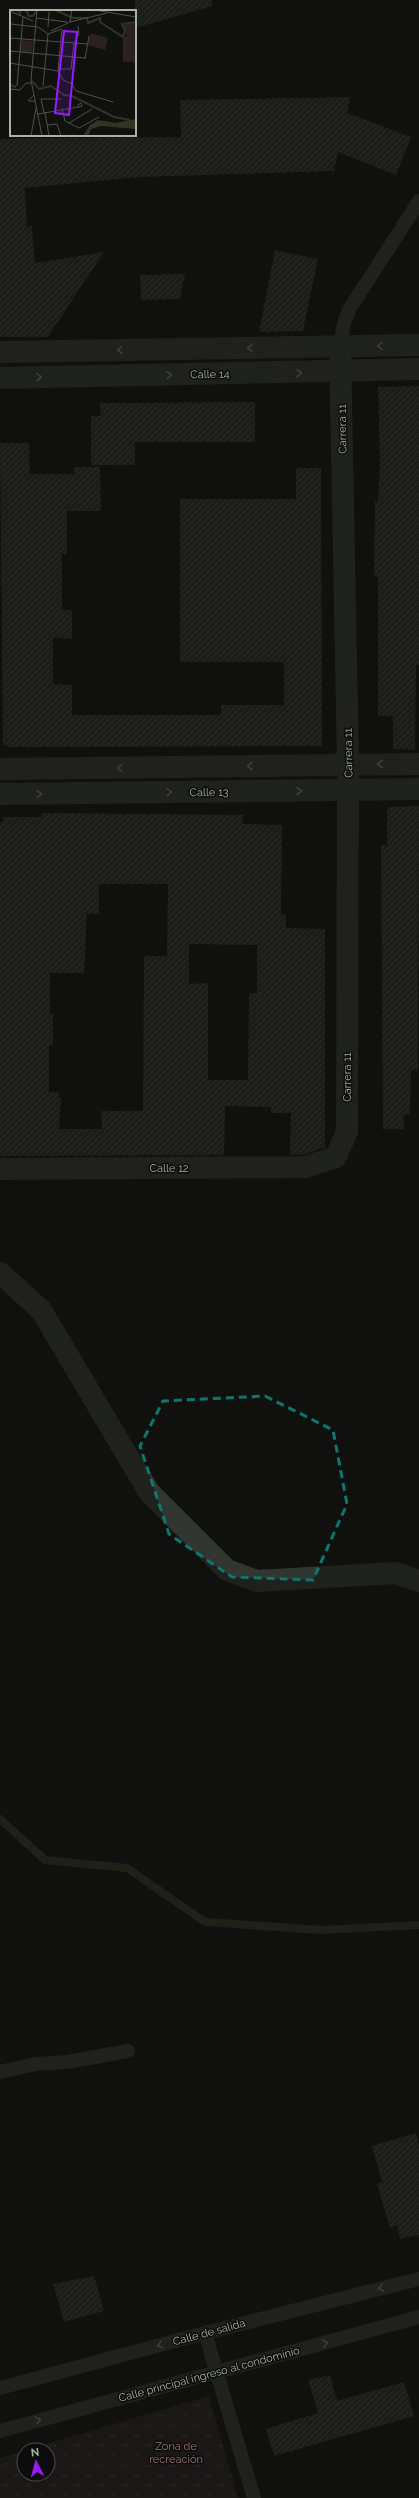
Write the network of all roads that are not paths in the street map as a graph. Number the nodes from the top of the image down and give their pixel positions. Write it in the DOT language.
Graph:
graph roads {
  1 [pos="419,201"];
  2 [pos="419,345"];
  3 [pos="340,347"];
  4 [pos="0,352"];
  5 [pos="419,369"];
  6 [pos="341,372"];
  7 [pos="0,378"];
  8 [pos="419,764"];
  9 [pos="348,765"];
  10 [pos="0,769"];
  11 [pos="419,789"];
  12 [pos="348,790"];
  13 [pos="0,794"];
  14 [pos="336,1157"];
  15 [pos="0,1169"];
  16 [pos="0,1274"];
  17 [pos="419,1581"];
  18 [pos="128,2051"];
  19 [pos="0,2072"];
  20 [pos="419,2279"];
  21 [pos="419,2317"];
  22 [pos="205,2332"];
  23 [pos="216,2372"];
  24 [pos="0,2388"];
  25 [pos="0,2431"];
  26 [pos="254,2498"];
  1 -- 3 [label="lane"];
  2 -- 3 [label="street, one-way"];
  3 -- 4 [label="street, one-way"];
  3 -- 6 [label="street, Carrera 11"];
  5 -- 6 [label="street, Calle 14"];
  7 -- 6 [label="street, Calle 14, one-way"];
  6 -- 9 [label="street, Carrera 11"];
  8 -- 9 [label="street, one-way"];
  9 -- 10 [label="street, one-way"];
  9 -- 12 [label="street, Carrera 11"];
  11 -- 12 [label="street, Calle 13"];
  13 -- 12 [label="street, Calle 13, one-way"];
  12 -- 14 [label="street, Carrera 11"];
  14 -- 15 [label="street, Calle 12"];
  16 -- 17 [label="street"];
  18 -- 19 [label="lane"];
  20 -- 22 [label="lane, Calle de salida, one-way"];
  23 -- 21 [label="lane, Calle principal ingreso al condominio, one-way"];
  22 -- 23 [label="lane"];
  22 -- 24 [label="lane, Calle de salida, one-way"];
  25 -- 23 [label="lane, Calle principal ingreso al condominio, one-way"];
  23 -- 26 [label="lane"];
}
